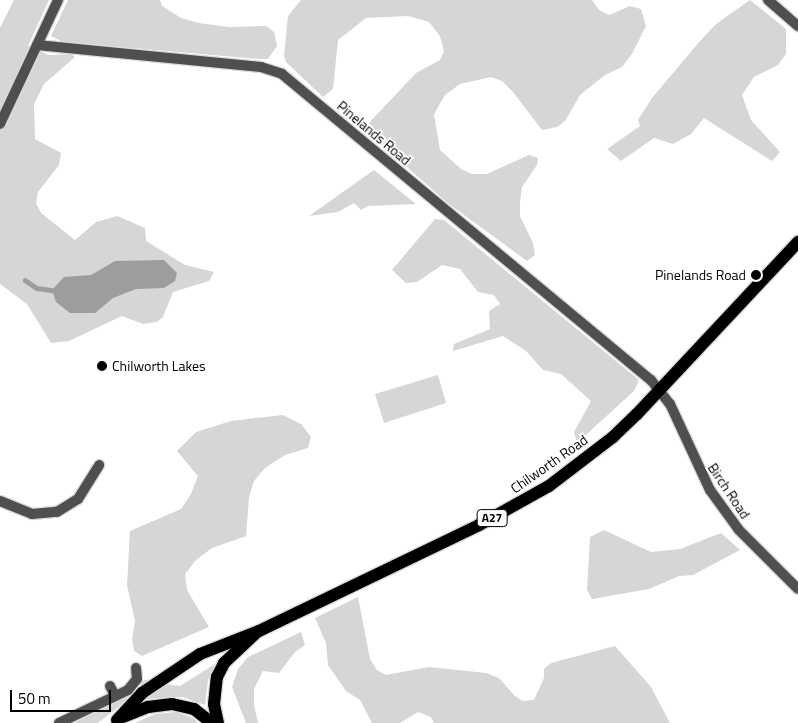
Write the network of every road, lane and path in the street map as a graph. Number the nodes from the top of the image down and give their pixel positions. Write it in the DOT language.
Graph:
graph roads {
  1 [pos="58,0"];
  2 [pos="768,0"];
  3 [pos="798,26"];
  4 [pos="37,45"];
  5 [pos="0,124"];
  6 [pos="798,242"];
  7 [pos="661,391"];
  8 [pos="99,465"];
  9 [pos="0,501"];
  10 [pos="798,590"];
  11 [pos="259,630"];
  12 [pos="136,668"];
  13 [pos="110,686"];
  14 [pos="114,696"];
  15 [pos="115,721"];
  16 [pos="59,723"];
  17 [pos="212,723"];
  18 [pos="218,723"];
  1 -- 4 [label="street"];
  2 -- 3 [label="street"];
  4 -- 5 [label="street"];
  4 -- 7 [label="street, Pinelands Road"];
  6 -- 7 [label="main road, Chilworth Road / A27"];
  7 -- 10 [label="street, Birch Road"];
  7 -- 11 [label="main road, Chilworth Road / A27"];
  8 -- 9 [label="street"];
  11 -- 15 [label="main road, Chilworth Road / A27"];
  11 -- 18 [label="main road, Chilworth Road / A27"];
  12 -- 14 [label="street"];
  13 -- 14 [label="street"];
  14 -- 16 [label="street"];
  15 -- 17 [label="main road, A27"];
}
